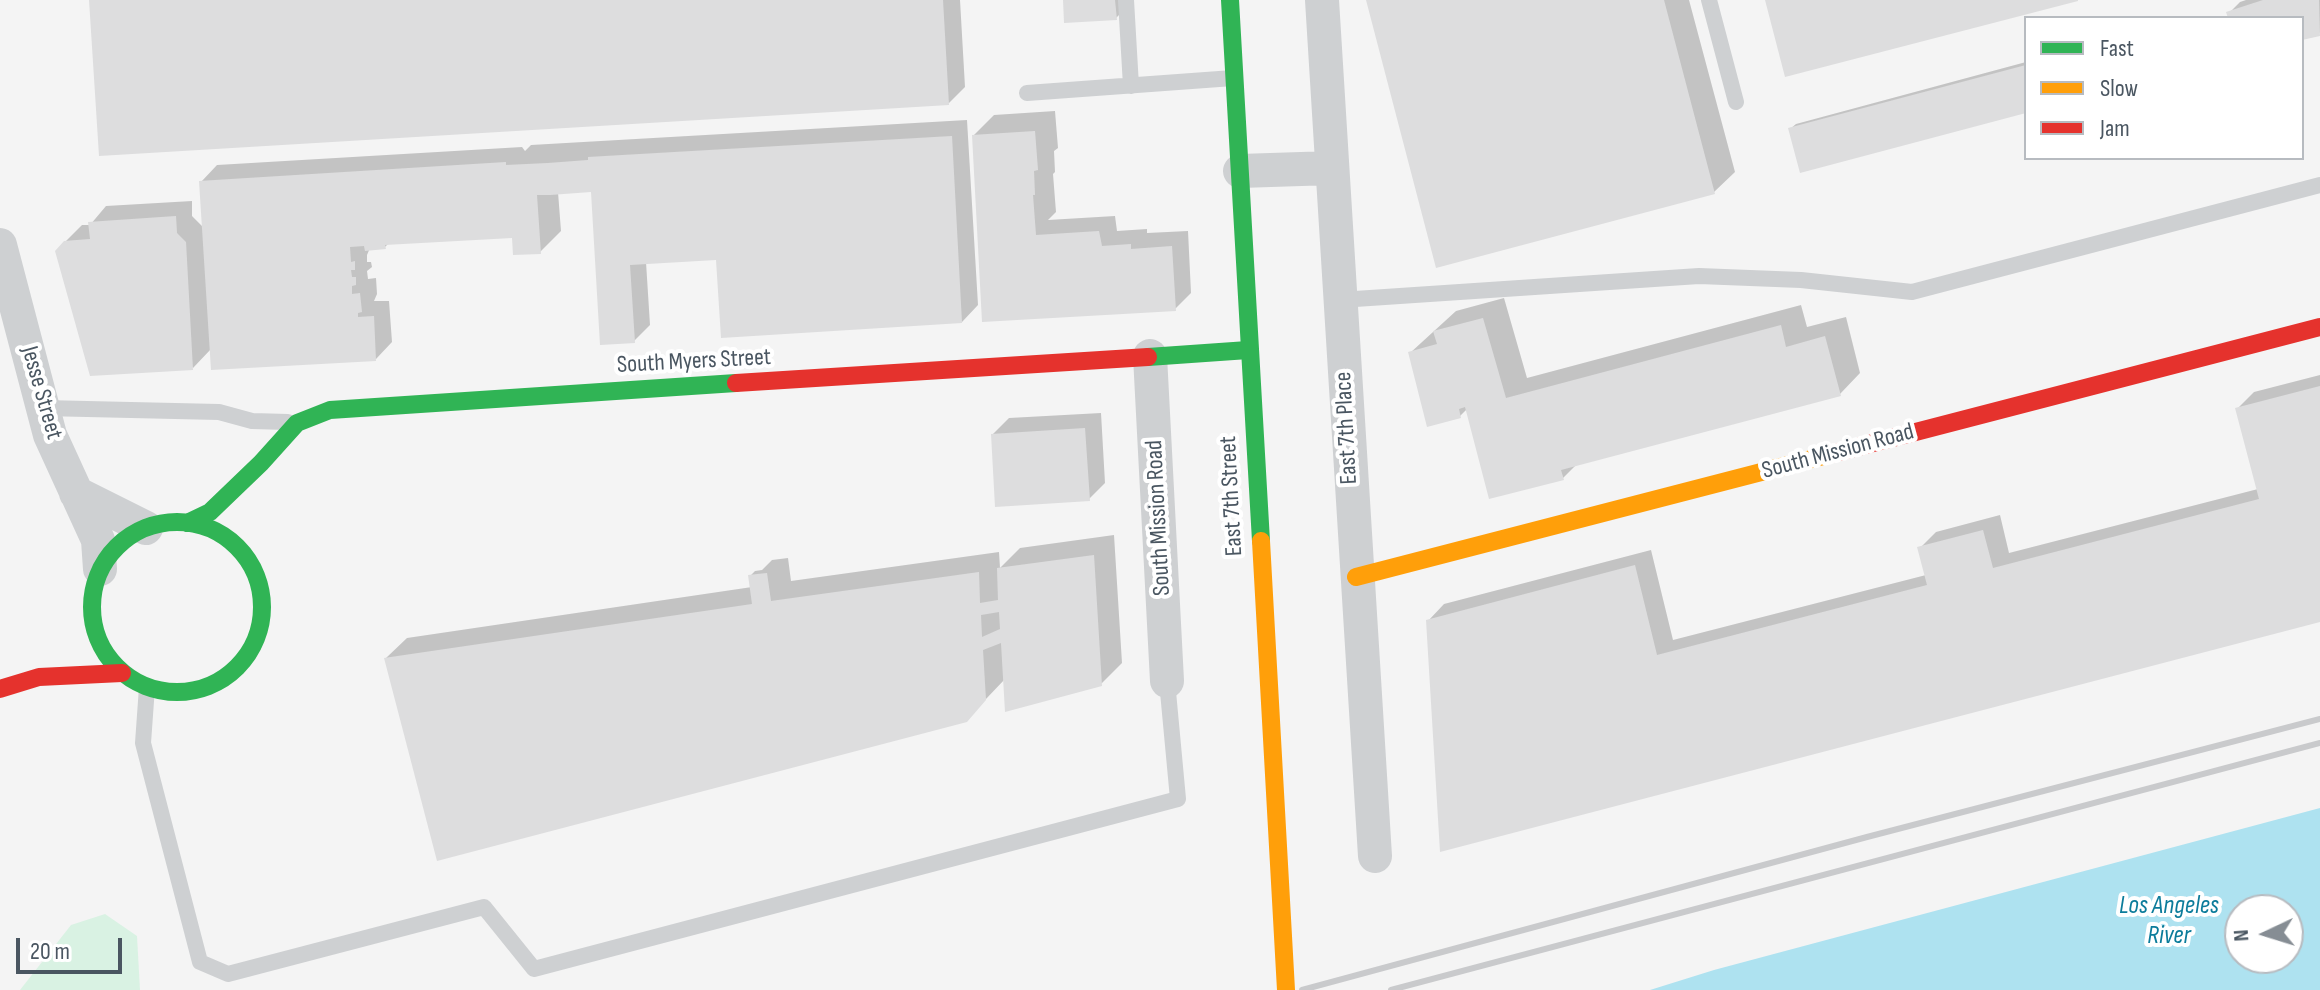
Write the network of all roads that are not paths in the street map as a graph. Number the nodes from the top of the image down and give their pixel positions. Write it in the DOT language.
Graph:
graph roads {
  1 [pos="1126,0"];
  2 [pos="1230,0"];
  3 [pos="1322,0"];
  4 [pos="1709,0"];
  5 [pos="1235,78"];
  6 [pos="1131,86"];
  7 [pos="1027,93"];
  8 [pos="1736,102"];
  9 [pos="1332,168"];
  10 [pos="1240,171"];
  11 [pos="2320,185"];
  12 [pos="0,245"];
  13 [pos="1340,300"];
  14 [pos="2320,327"];
  15 [pos="1248,350"];
  16 [pos="1150,356"];
  17 [pos="43,408"];
  18 [pos="297,423"];
  19 [pos="261,463"];
  20 [pos="257,491"];
  21 [pos="76,493"];
  22 [pos="187,523"];
  23 [pos="146,528"];
  24 [pos="251,532"];
  25 [pos="247,560"];
  26 [pos="100,569"];
  27 [pos="1356,577"];
  28 [pos="93,604"];
  29 [pos="77,630"];
  30 [pos="59,655"];
  31 [pos="122,673"];
  32 [pos="39,677"];
  33 [pos="1167,681"];
  34 [pos="147,687"];
  35 [pos="0,689"];
  36 [pos="1375,856"];
  37 [pos="1286,990"];
  1 -- 6 [label="lane"];
  2 -- 5 [label="street, East 7th Street"];
  3 -- 9 [label="street, East 7th Place"];
  4 -- 8 [label="lane"];
  5 -- 6 [label="lane"];
  5 -- 10 [label="street, East 7th Street"];
  6 -- 7 [label="lane"];
  9 -- 10 [label="street"];
  9 -- 13 [label="street, East 7th Place"];
  10 -- 15 [label="street, East 7th Street"];
  11 -- 13 [label="lane"];
  12 -- 17 [label="street, Jesse Street"];
  13 -- 27 [label="street, East 7th Place"];
  14 -- 27 [label="street, South Mission Road"];
  15 -- 16 [label="street, South Myers Street"];
  15 -- 37 [label="street, East 7th Street"];
  16 -- 18 [label="street, South Myers Street"];
  16 -- 33 [label="street, South Mission Road"];
  17 -- 18 [label="lane"];
  17 -- 21 [label="street, Jesse Street"];
  18 -- 19 [label="street, South Myers Street"];
  19 -- 20 [label="street"];
  19 -- 22 [label="street, South Myers Street"];
  21 -- 23 [label="street"];
  21 -- 26 [label="street, Jesse Street"];
  22 -- 23 [label="street"];
  22 -- 25 [label="street"];
  23 -- 26 [label="street"];
  24 -- 25 [label="street"];
  25 -- 34 [label="street"];
  26 -- 28 [label="street"];
  27 -- 36 [label="street, East 7th Place"];
  28 -- 29 [label="street"];
  28 -- 31 [label="street"];
  30 -- 32 [label="street"];
  31 -- 32 [label="street"];
  31 -- 34 [label="street"];
  32 -- 35 [label="street"];
  33 -- 34 [label="lane"];
}
